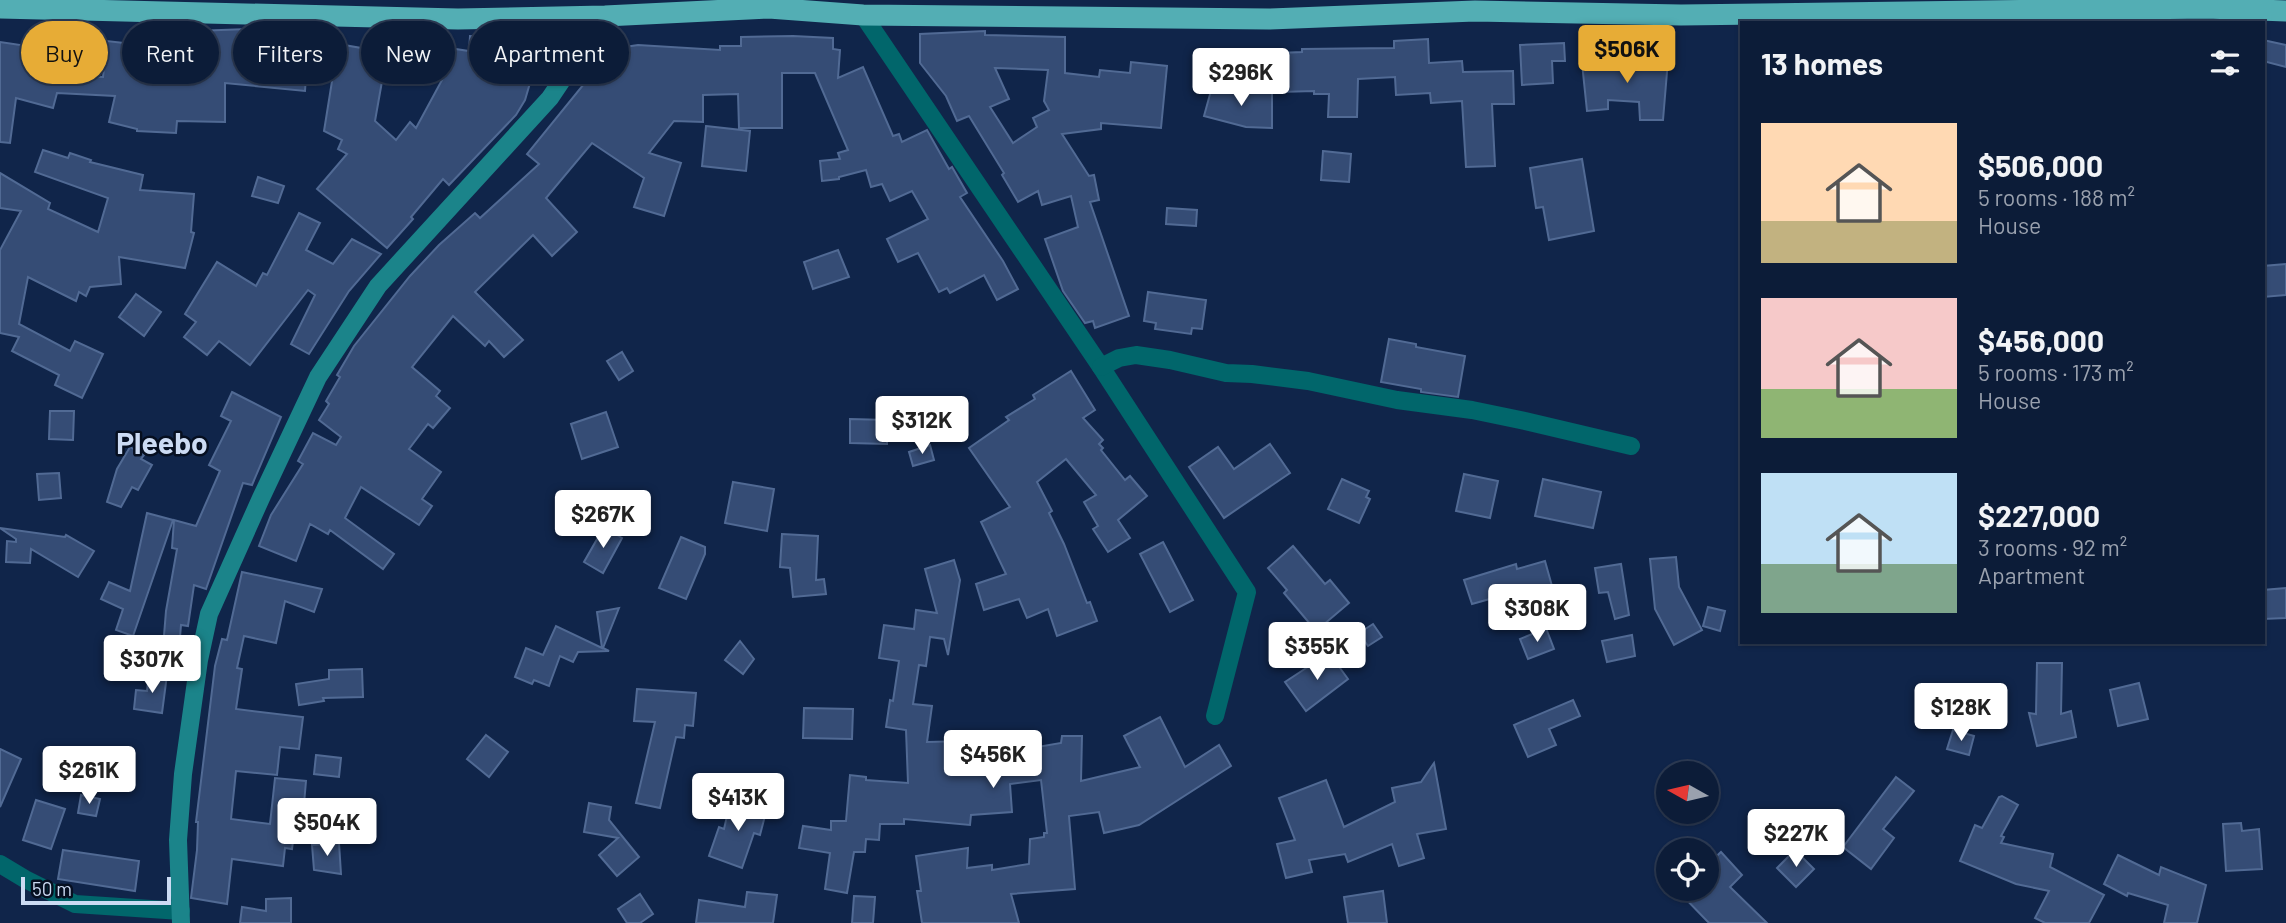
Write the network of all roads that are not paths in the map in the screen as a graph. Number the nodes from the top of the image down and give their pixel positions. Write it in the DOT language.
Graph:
graph roads {
  1 [pos="772,4"];
  2 [pos="2210,4"];
  3 [pos="0,8"];
  4 [pos="2286,11"];
  5 [pos="863,15"];
  6 [pos="605,16"];
  7 [pos="520,18"];
  8 [pos="558,85"];
  9 [pos="1101,368"];
  10 [pos="1631,446"];
  11 [pos="1215,716"];
  12 [pos="0,864"];
  13 [pos="181,917"];
  1 -- 5 [label="highway"];
  1 -- 6 [label="highway"];
  2 -- 4 [label="highway"];
  2 -- 5 [label="highway"];
  3 -- 7 [label="highway"];
  5 -- 9 [label="street"];
  6 -- 7 [label="highway"];
  6 -- 8 [label="street"];
  7 -- 8 [label="street"];
  8 -- 13 [label="street"];
  9 -- 10 [label="street"];
  9 -- 11 [label="street"];
  12 -- 13 [label="street"];
}
